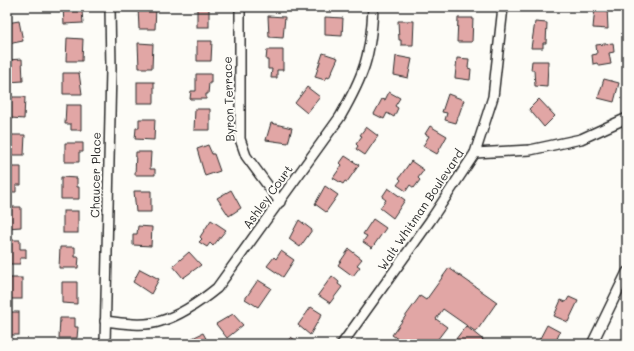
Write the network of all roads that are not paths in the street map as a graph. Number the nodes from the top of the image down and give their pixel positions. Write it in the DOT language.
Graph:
graph roads {
  1 [pos="110,7"];
  2 [pos="240,7"];
  3 [pos="373,7"];
  4 [pos="503,7"];
  5 [pos="627,118"];
  6 [pos="475,153"];
  7 [pos="280,202"];
  8 [pos="627,272"];
  9 [pos="105,321"];
  10 [pos="105,344"];
  11 [pos="342,344"];
  12 [pos="592,344"];
  1 -- 9 [label="street, Chaucer Place"];
  2 -- 7 [label="street, Byron Terrace"];
  3 -- 7 [label="street, Ashley Court"];
  4 -- 6 [label="street, Walt Whitman Boulevard"];
  5 -- 6 [label="street"];
  6 -- 11 [label="street, Walt Whitman Boulevard"];
  7 -- 9 [label="street, Ashley Court"];
  8 -- 12 [label="street"];
  9 -- 10 [label="street, Chaucer Place"];
}
